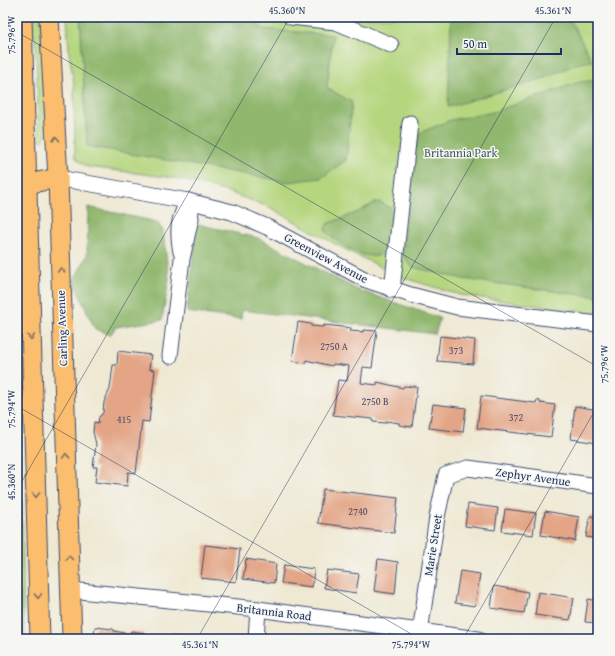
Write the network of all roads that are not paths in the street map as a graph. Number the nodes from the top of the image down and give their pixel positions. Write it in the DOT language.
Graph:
graph roads {
  1 [pos="22,17"];
  2 [pos="49,17"];
  3 [pos="291,17"];
  4 [pos="391,45"];
  5 [pos="410,123"];
  6 [pos="22,164"];
  7 [pos="58,178"];
  8 [pos="22,183"];
  9 [pos="188,201"];
  10 [pos="392,290"];
  11 [pos="598,324"];
  12 [pos="170,356"];
  13 [pos="468,468"];
  14 [pos="598,486"];
  15 [pos="70,590"];
  16 [pos="258,609"];
  17 [pos="420,635"];
  18 [pos="40,639"];
  19 [pos="72,639"];
  20 [pos="256,639"];
  21 [pos="478,639"];
  1 -- 6 [label="main road"];
  7 -- 2 [label="main road, Carling Avenue, one-way"];
  3 -- 4 [label="street"];
  5 -- 10 [label="street"];
  6 -- 7 [label="main road"];
  6 -- 8 [label="main road"];
  7 -- 8 [label="main road"];
  7 -- 9 [label="street, Greenview Avenue"];
  15 -- 7 [label="main road, Carling Avenue, one-way"];
  8 -- 18 [label="main road, one-way"];
  9 -- 10 [label="street, Greenview Avenue"];
  9 -- 12 [label="street"];
  10 -- 11 [label="street, Greenview Avenue"];
  13 -- 14 [label="street, Zephyr Avenue"];
  13 -- 17 [label="street, Marie Street"];
  15 -- 16 [label="street, Britannia Road"];
  15 -- 19 [label="main road, Carling Avenue"];
  16 -- 17 [label="street, Britannia Road"];
  16 -- 20 [label="street"];
  17 -- 21 [label="street, Britannia Road"];
}
